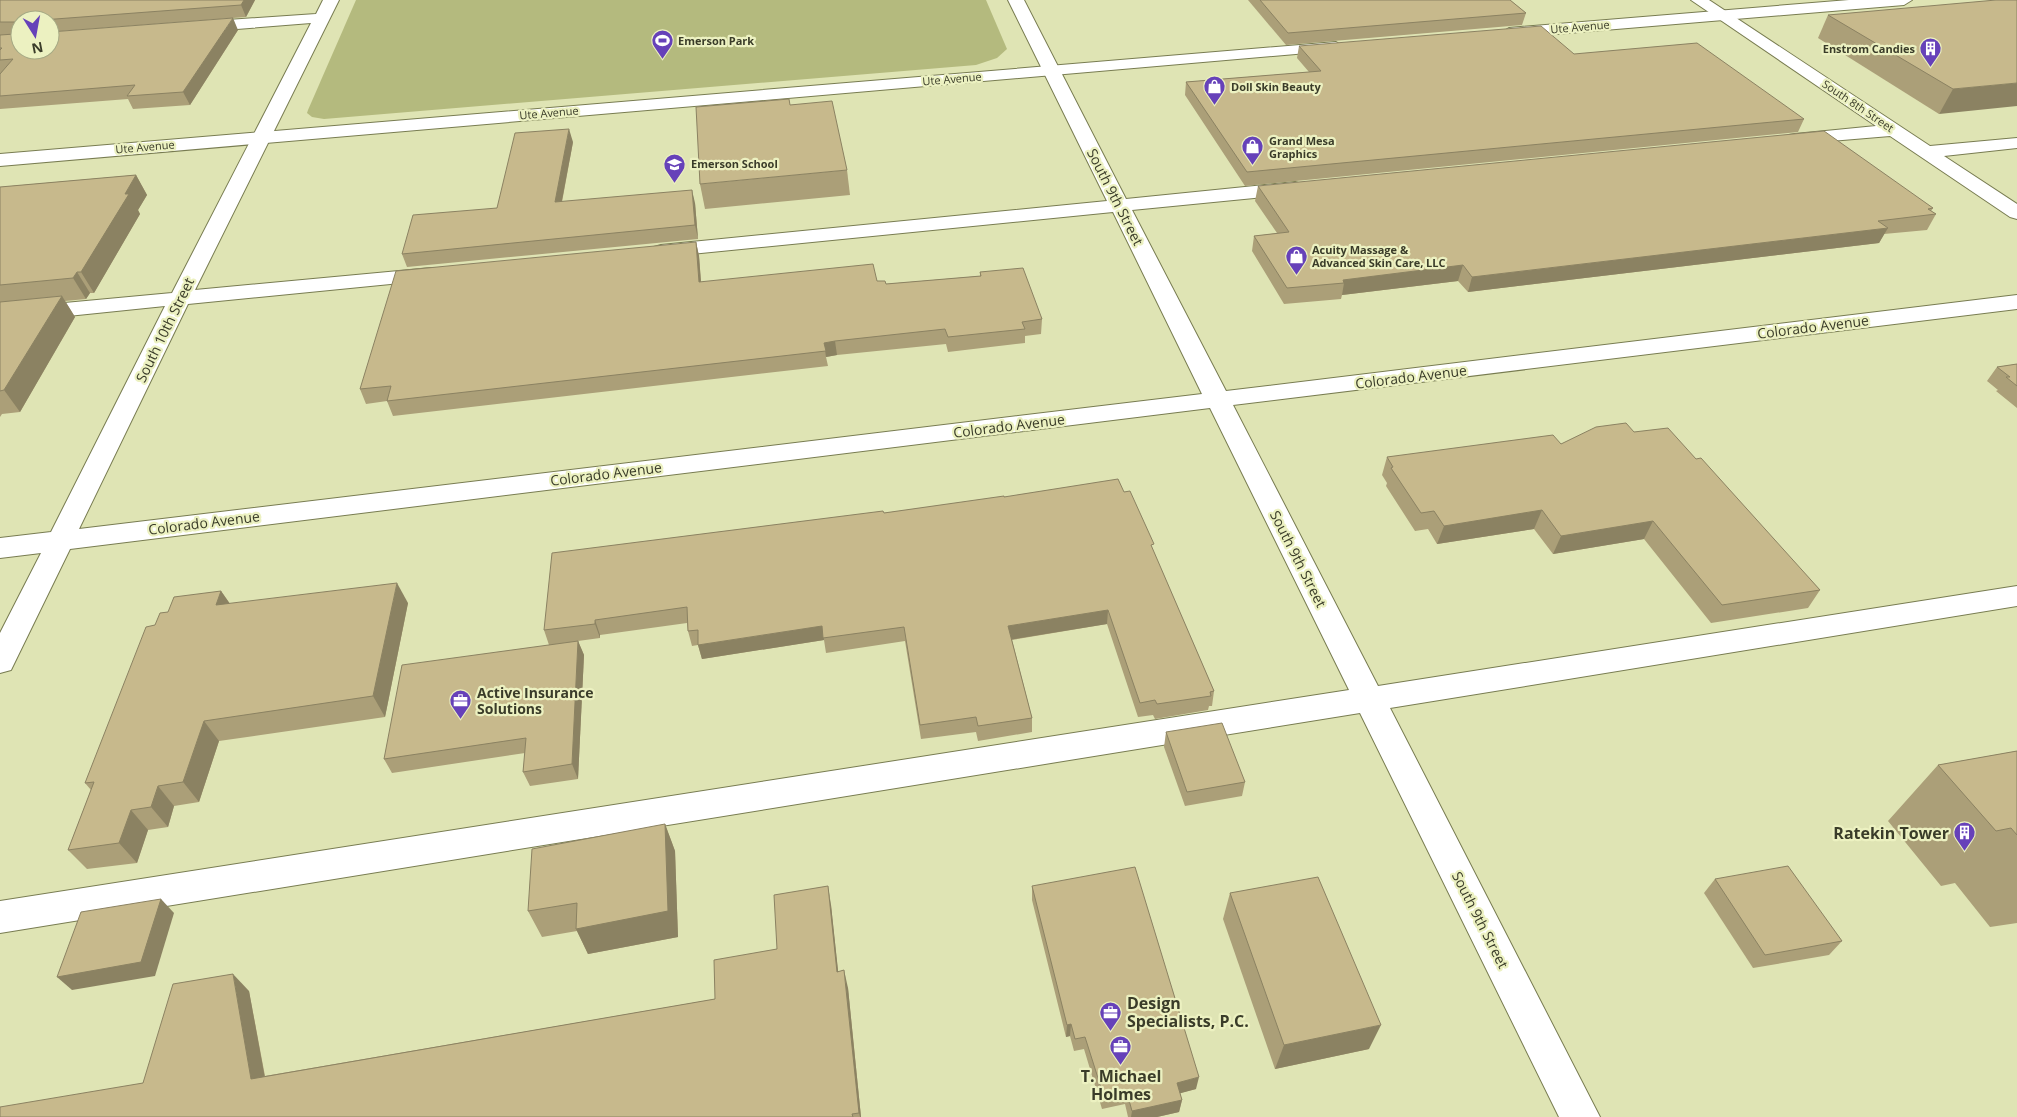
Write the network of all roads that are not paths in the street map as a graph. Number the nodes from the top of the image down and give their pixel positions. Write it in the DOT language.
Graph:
graph roads {
  1 [pos="331,0"];
  2 [pos="1016,0"];
  3 [pos="1698,0"];
  4 [pos="1904,0"];
  5 [pos="1722,16"];
  6 [pos="322,18"];
  7 [pos="185,28"];
  8 [pos="1490,35"];
  9 [pos="1352,46"];
  10 [pos="1051,70"];
  11 [pos="1894,130"];
  12 [pos="260,138"];
  13 [pos="1773,142"];
  14 [pos="2017,142"];
  15 [pos="1926,152"];
  16 [pos="0,160"];
  17 [pos="1311,186"];
  18 [pos="1119,205"];
  19 [pos="2017,213"];
  20 [pos="637,253"];
  21 [pos="448,272"];
  22 [pos="180,299"];
  23 [pos="2017,302"];
  24 [pos="0,316"];
  25 [pos="1217,400"];
  26 [pos="60,540"];
  27 [pos="0,548"];
  28 [pos="2017,596"];
  29 [pos="0,662"];
  30 [pos="1369,699"];
  31 [pos="0,917"];
  32 [pos="1580,1117"];
  1 -- 6 [label="street, South 10th Street"];
  2 -- 10 [label="street, South 9th Street"];
  3 -- 5 [label="street, South 8th Street"];
  4 -- 5 [label="street, Ute Avenue"];
  5 -- 8 [label="street, Ute Avenue"];
  5 -- 11 [label="street, South 8th Street"];
  6 -- 7 [label="street"];
  6 -- 12 [label="street, South 10th Street"];
  9 -- 10 [label="street, Ute Avenue"];
  10 -- 12 [label="street, Ute Avenue"];
  10 -- 18 [label="street, South 9th Street"];
  11 -- 13 [label="street"];
  11 -- 15 [label="street, South 8th Street"];
  12 -- 16 [label="street, Ute Avenue"];
  12 -- 22 [label="street, South 10th Street"];
  14 -- 15 [label="street"];
  15 -- 19 [label="street, South 8th Street"];
  17 -- 18 [label="street"];
  18 -- 20 [label="street"];
  18 -- 25 [label="street, South 9th Street"];
  21 -- 22 [label="street"];
  22 -- 24 [label="street"];
  22 -- 26 [label="street, South 10th Street"];
  23 -- 25 [label="street, Colorado Avenue"];
  25 -- 26 [label="street, Colorado Avenue"];
  25 -- 30 [label="street, South 9th Street"];
  26 -- 27 [label="street, Colorado Avenue"];
  26 -- 29 [label="street, South 10th Street"];
  28 -- 30 [label="street"];
  30 -- 31 [label="street"];
  30 -- 32 [label="street, South 9th Street"];
}
